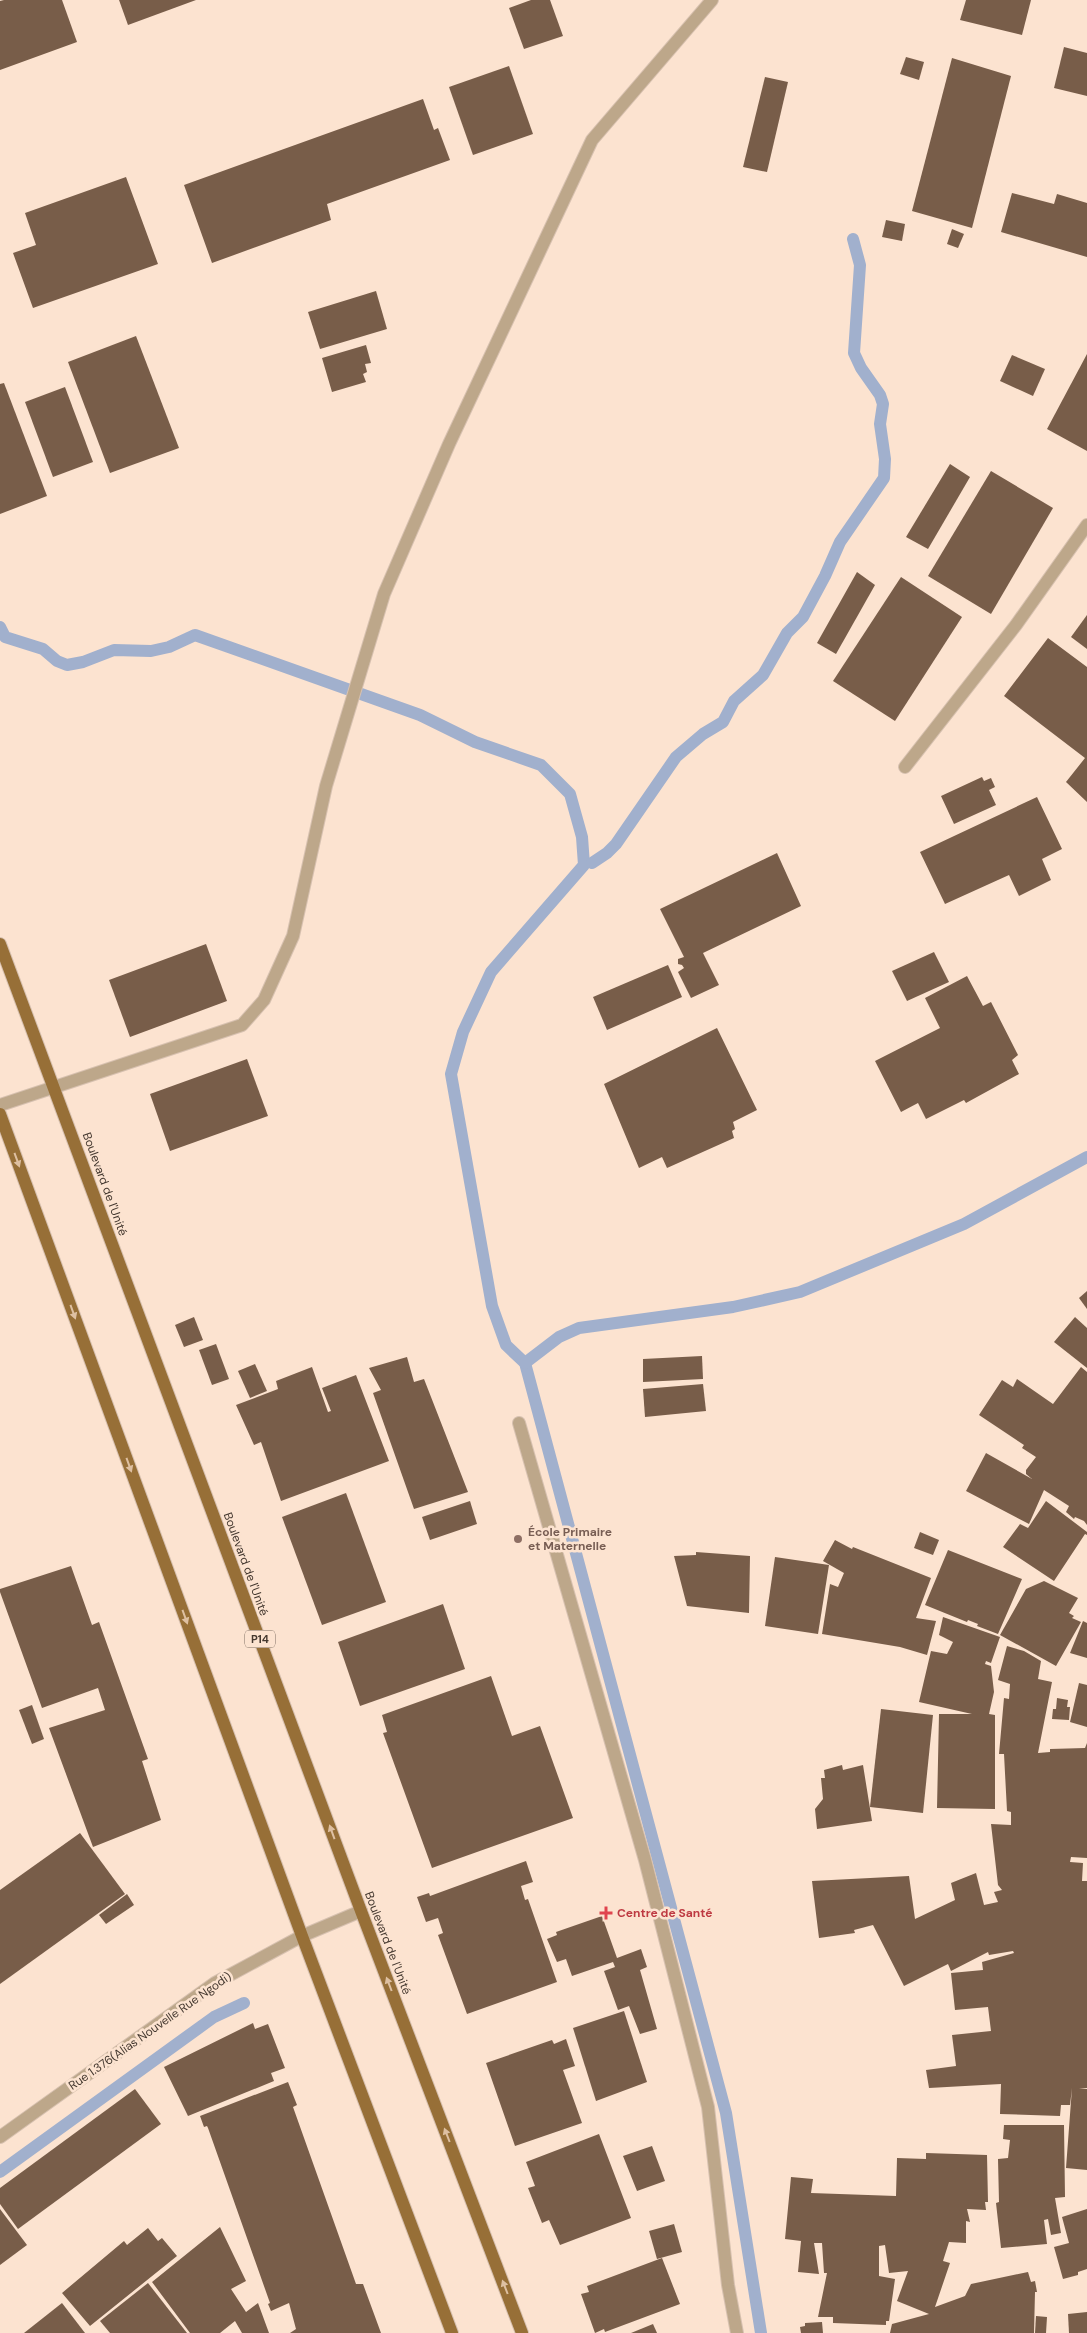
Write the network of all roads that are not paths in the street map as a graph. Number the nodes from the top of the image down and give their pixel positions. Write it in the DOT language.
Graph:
graph roads {
  1 [pos="712,0"];
  2 [pos="1087,526"];
  3 [pos="905,767"];
  4 [pos="0,944"];
  5 [pos="54,1087"];
  6 [pos="0,1105"];
  7 [pos="0,1114"];
  8 [pos="519,1423"];
  9 [pos="361,1911"];
  10 [pos="302,1936"];
  11 [pos="0,2137"];
  12 [pos="452,2333"];
  13 [pos="522,2333"];
  14 [pos="737,2333"];
  1 -- 5 [label="street"];
  2 -- 3 [label="street"];
  4 -- 5 [label="main road, Boulevard de l'Unité / P14"];
  5 -- 6 [label="street"];
  9 -- 5 [label="main road, Boulevard de l'Unité / P14, one-way"];
  7 -- 10 [label="main road, one-way"];
  8 -- 14 [label="street"];
  9 -- 10 [label="street, Rue 1.376(Alias Nouvelle Rue Ngodi)"];
  13 -- 9 [label="main road, Boulevard de l'Unité / P14, one-way"];
  10 -- 11 [label="street, Rue 1.376(Alias Nouvelle Rue Ngodi)"];
  10 -- 12 [label="main road"];
}
